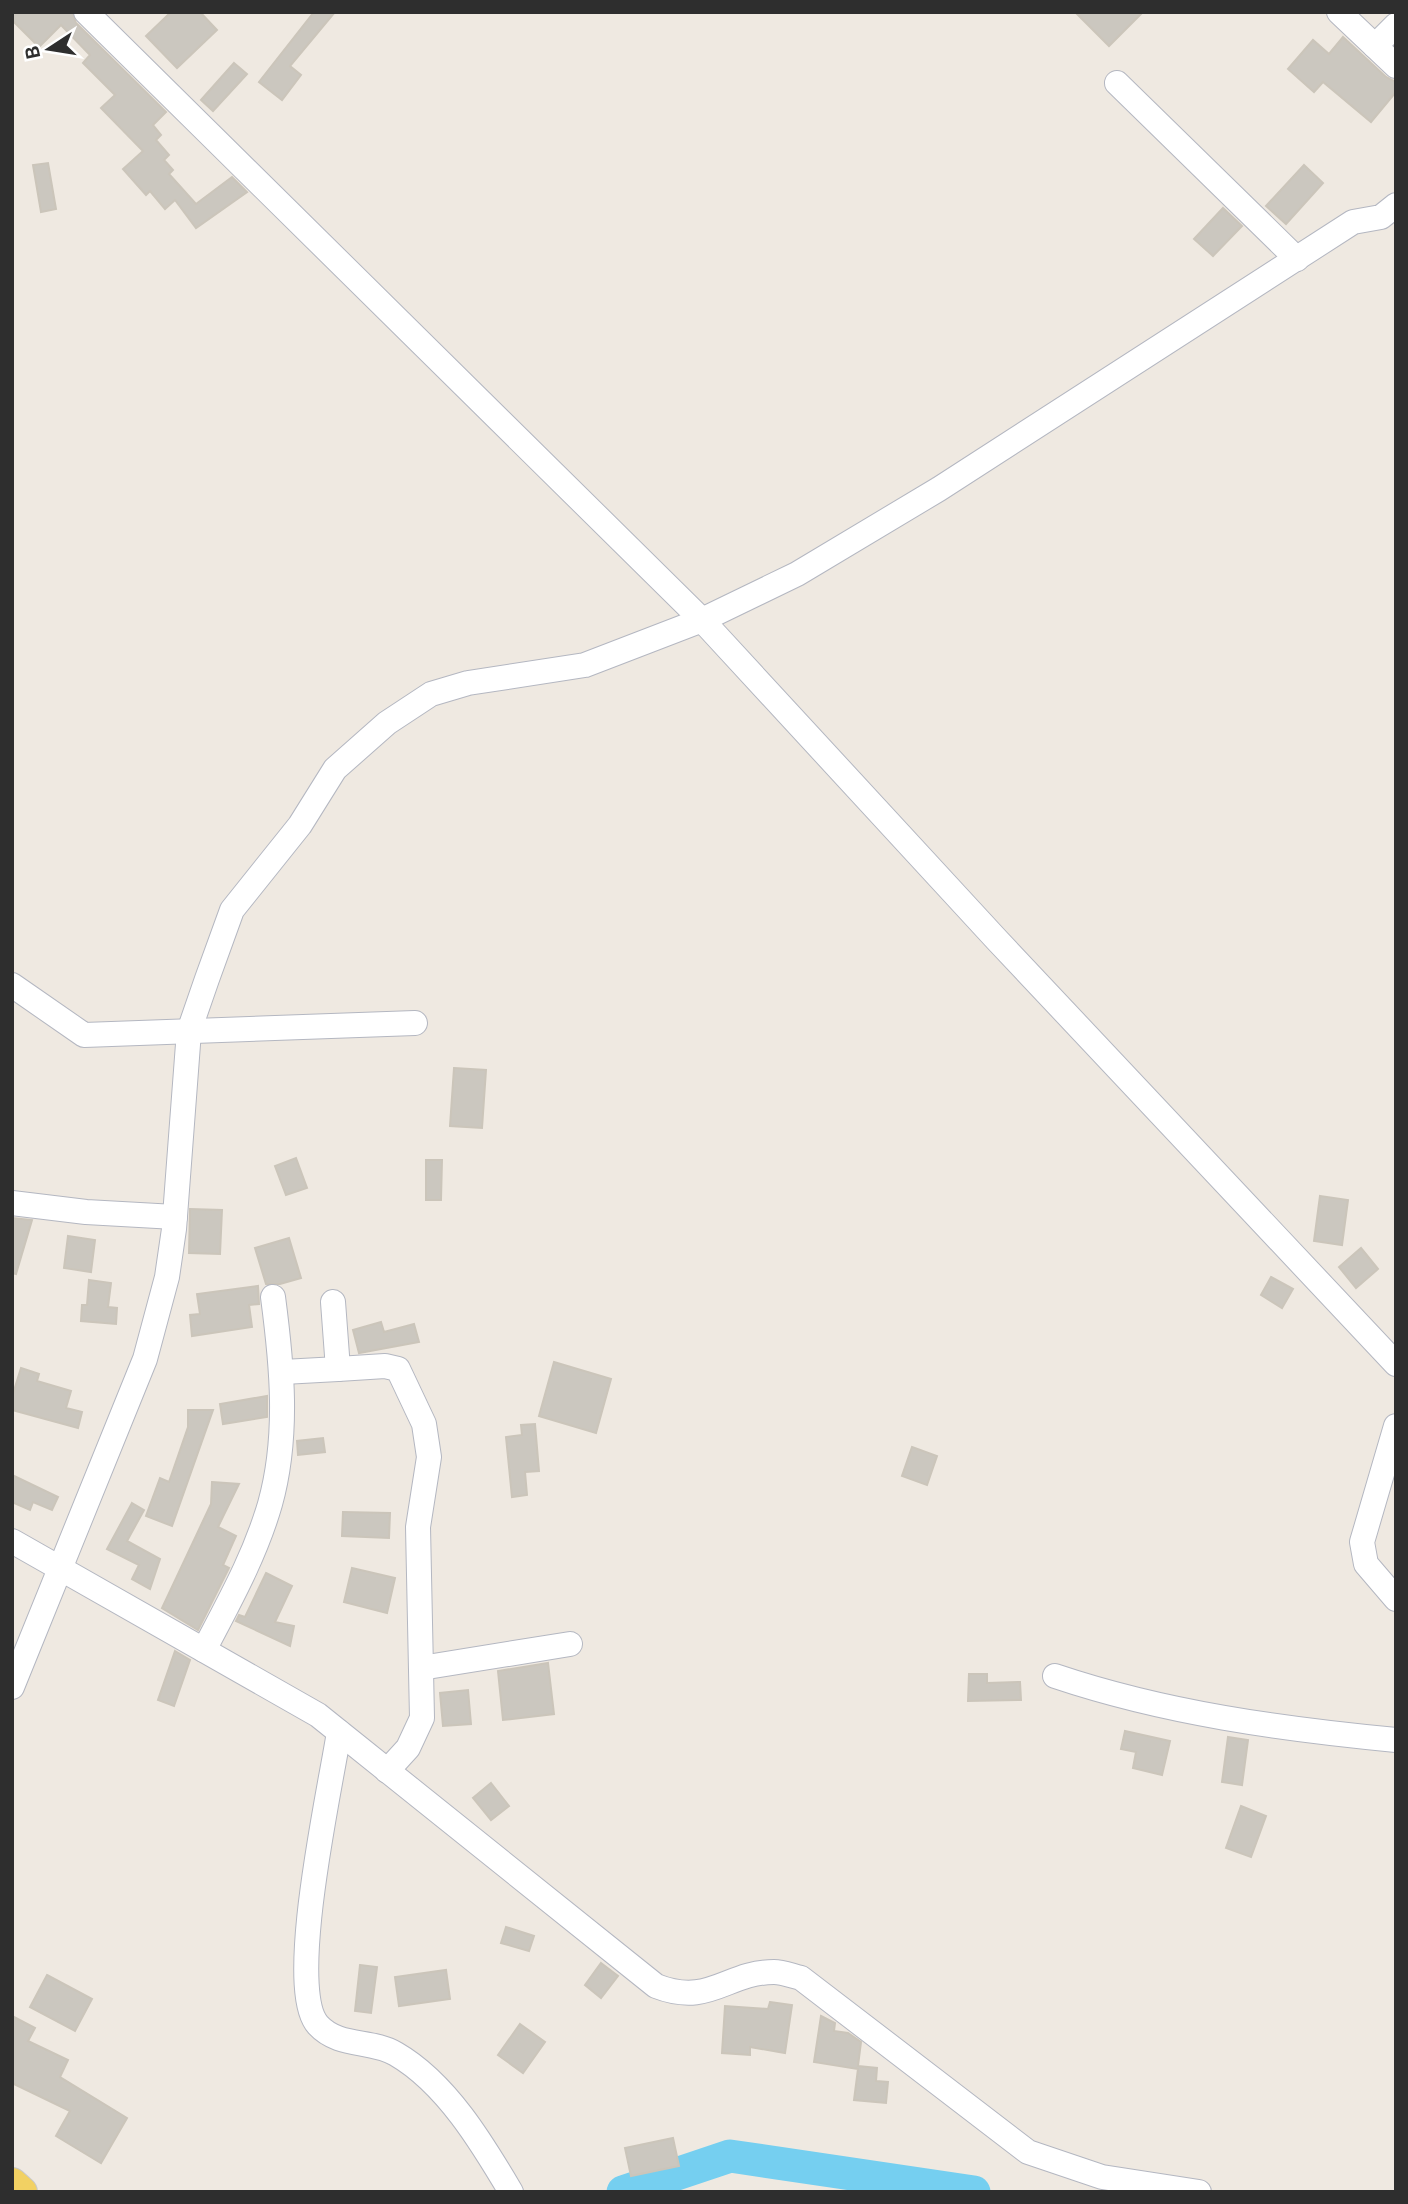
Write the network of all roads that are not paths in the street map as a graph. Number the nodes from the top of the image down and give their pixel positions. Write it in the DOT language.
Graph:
graph roads {
  1 [pos="86,12"];
  2 [pos="1339,12"];
  3 [pos="1396,25"];
  4 [pos="1375,46"];
  5 [pos="1396,66"];
  6 [pos="1117,83"];
  7 [pos="1396,205"];
  8 [pos="1297,258"];
  9 [pos="702,620"];
  10 [pos="12,985"];
  11 [pos="415,1023"];
  12 [pos="189,1031"];
  13 [pos="12,1203"];
  14 [pos="175,1217"];
  15 [pos="273,1297"];
  16 [pos="332,1302"];
  17 [pos="1396,1364"];
  18 [pos="338,1369"];
  19 [pos="283,1372"];
  20 [pos="1396,1426"];
  21 [pos="12,1541"];
  22 [pos="60,1567"];
  23 [pos="1396,1599"];
  24 [pos="569,1644"];
  25 [pos="204,1650"];
  26 [pos="421,1668"];
  27 [pos="1055,1676"];
  28 [pos="12,1688"];
  29 [pos="339,1732"];
  30 [pos="1396,1740"];
  31 [pos="387,1771"];
  32 [pos="12,2183"];
  33 [pos="22,2192"];
  34 [pos="511,2192"];
  35 [pos="1199,2192"];
  1 -- 9 [label="street"];
  2 -- 4 [label="street"];
  3 -- 4 [label="street"];
  4 -- 5 [label="street"];
  6 -- 8 [label="street"];
  7 -- 8 [label="street"];
  8 -- 9 [label="street"];
  9 -- 12 [label="street"];
  9 -- 17 [label="street"];
  10 -- 12 [label="street"];
  11 -- 12 [label="street"];
  12 -- 14 [label="street"];
  13 -- 14 [label="street"];
  14 -- 22 [label="street"];
  15 -- 19 [label="street"];
  16 -- 18 [label="street"];
  18 -- 19 [label="street"];
  18 -- 26 [label="street"];
  19 -- 25 [label="street"];
  20 -- 23 [label="street"];
  21 -- 22 [label="street"];
  22 -- 25 [label="street"];
  22 -- 28 [label="street"];
  24 -- 26 [label="street"];
  25 -- 29 [label="street"];
  26 -- 31 [label="street"];
  27 -- 30 [label="street"];
  29 -- 31 [label="street"];
  29 -- 34 [label="street"];
  31 -- 35 [label="street"];
  32 -- 33 [label="main road"];
}
